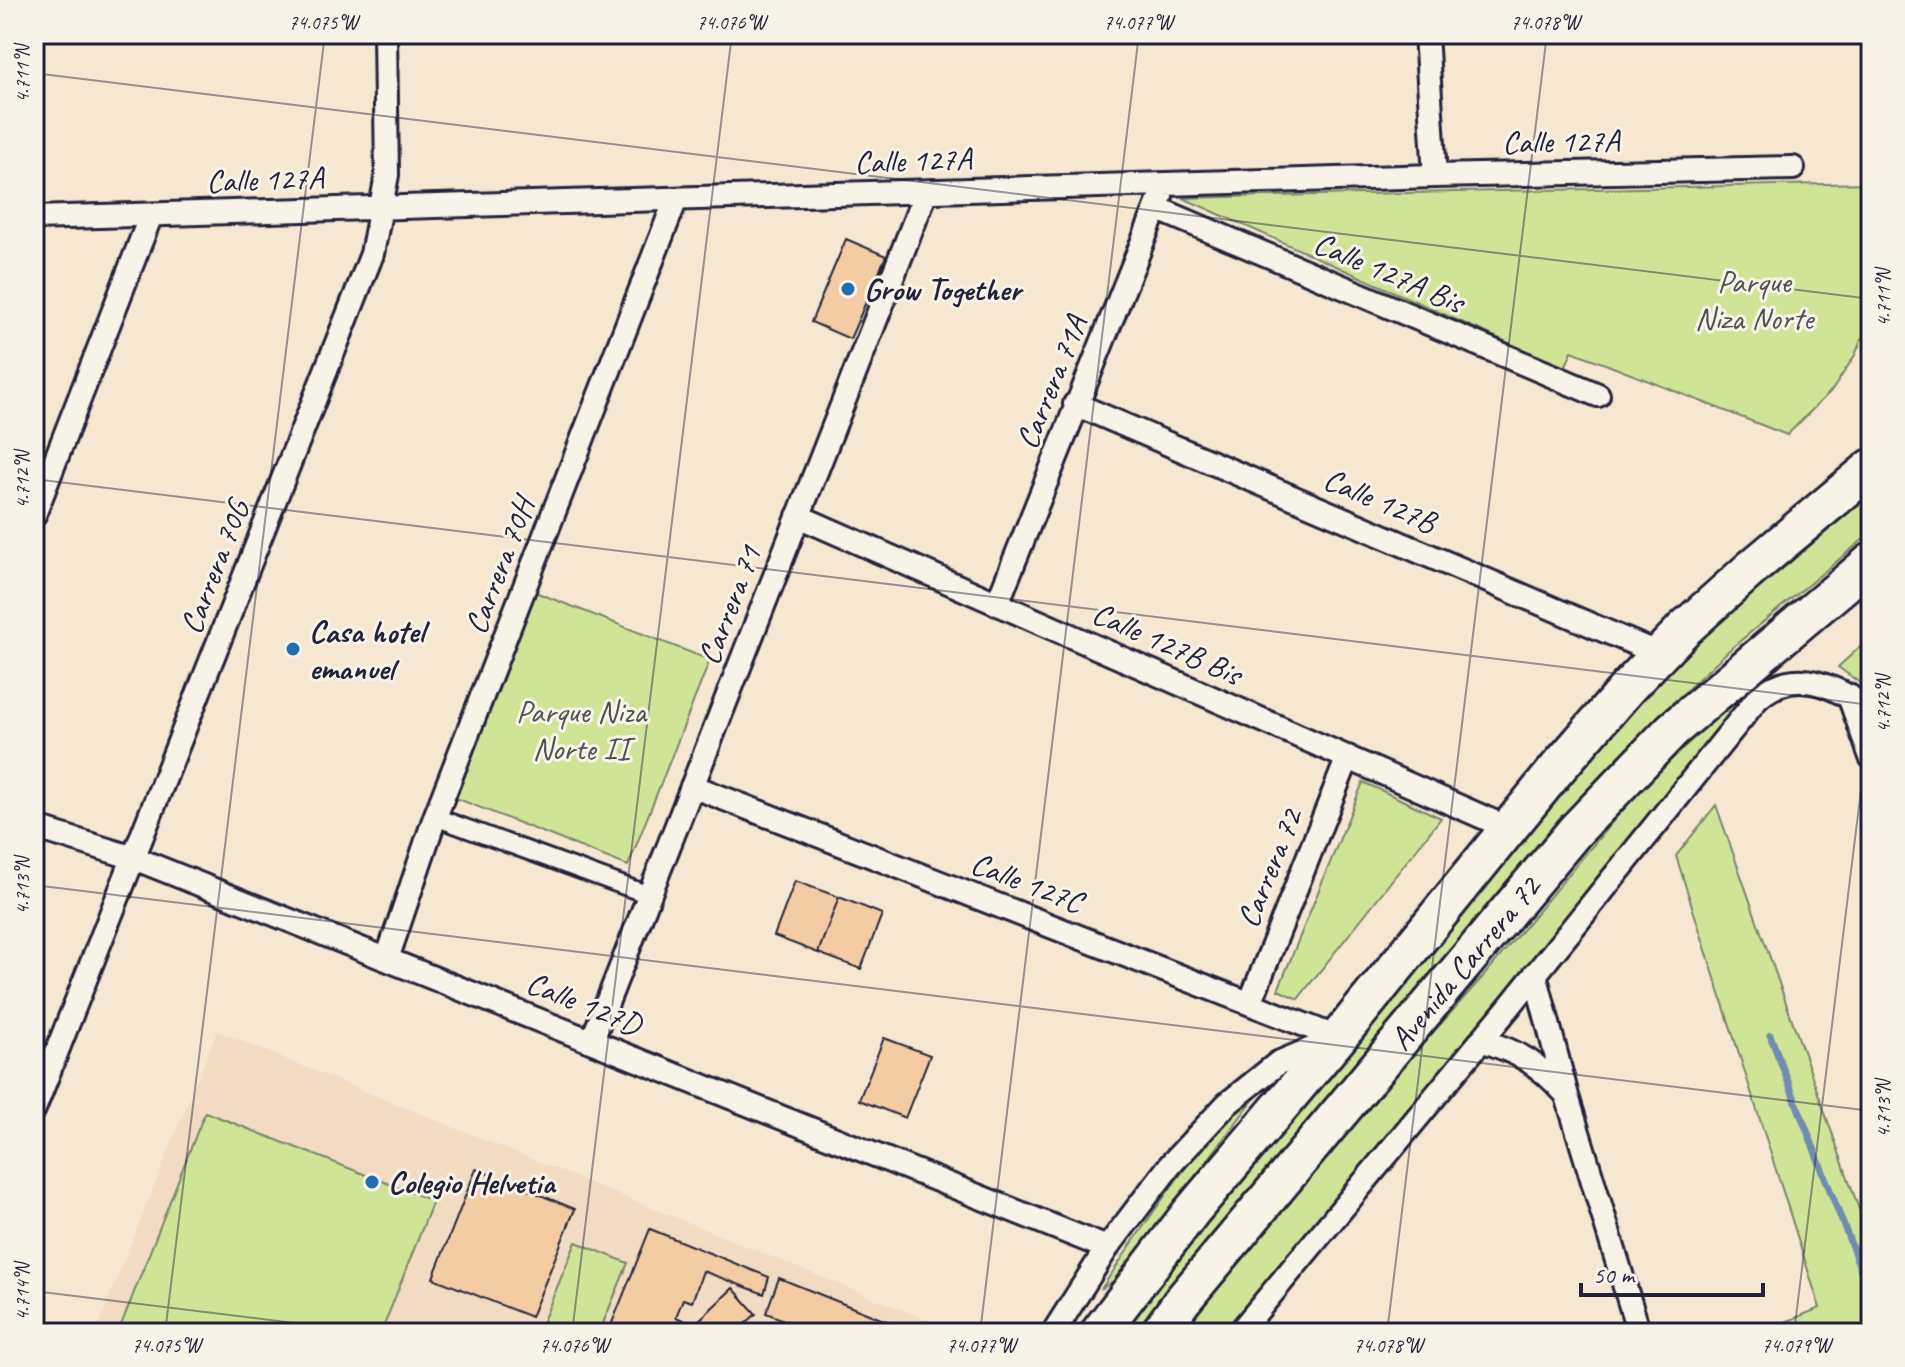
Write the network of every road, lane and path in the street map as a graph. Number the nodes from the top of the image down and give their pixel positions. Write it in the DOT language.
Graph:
graph roads {
  1 [pos="385,34"];
  2 [pos="1426,34"];
  3 [pos="1793,168"];
  4 [pos="1435,176"];
  5 [pos="1166,184"];
  6 [pos="926,192"];
  7 [pos="676,199"];
  8 [pos="383,208"];
  9 [pos="1156,208"];
  10 [pos="151,215"];
  11 [pos="34,218"];
  12 [pos="1598,395"];
  13 [pos="1075,404"];
  14 [pos="1871,468"];
  15 [pos="34,515"];
  16 [pos="798,516"];
  17 [pos="1871,562"];
  18 [pos="1871,588"];
  19 [pos="997,604"];
  20 [pos="1802,621"];
  21 [pos="1659,654"];
  22 [pos="1849,696"];
  23 [pos="1871,710"];
  24 [pos="1348,757"];
  25 [pos="1871,757"];
  26 [pos="692,786"];
  27 [pos="435,817"];
  28 [pos="34,827"];
  29 [pos="1510,829"];
  30 [pos="134,858"];
  31 [pos="649,895"];
  32 [pos="387,959"];
  33 [pos="1535,974"];
  34 [pos="1250,1003"];
  35 [pos="1338,1038"];
  36 [pos="1481,1040"];
  37 [pos="592,1041"];
  38 [pos="1567,1096"];
  39 [pos="36,1099"];
  40 [pos="1107,1248"];
  41 [pos="1177,1317"];
  42 [pos="1053,1333"];
  43 [pos="1099,1333"];
  44 [pos="1159,1333"];
  45 [pos="1239,1333"];
  46 [pos="1639,1333"];
  1 -- 8 [label="street, Carrera 70G"];
  2 -- 4 [label="street"];
  3 -- 4 [label="street, Calle 127A"];
  4 -- 5 [label="street, Calle 127A"];
  5 -- 6 [label="street, Calle 127A"];
  5 -- 9 [label="street, Carrera 71A"];
  6 -- 7 [label="street, Calle 127A"];
  6 -- 16 [label="street, Carrera 71"];
  7 -- 8 [label="street, Calle 127A"];
  7 -- 27 [label="street, Carrera 70H"];
  8 -- 10 [label="street, Calle 127A"];
  8 -- 30 [label="street, Carrera 70G"];
  9 -- 12 [label="street, Calle 127A Bis"];
  9 -- 13 [label="street, Carrera 71A"];
  10 -- 11 [label="street, Calle 127A"];
  10 -- 15 [label="street"];
  13 -- 19 [label="street, Carrera 71A"];
  13 -- 21 [label="street, Calle 127B"];
  14 -- 21 [label="highway, Avenida Carrera 72"];
  16 -- 19 [label="street, Calle 127B Bis"];
  16 -- 26 [label="street, Carrera 71"];
  17 -- 20 [label="highway, Avenida Carrera 72"];
  18 -- 20 [label="highway, Avenida Carrera 72"];
  19 -- 24 [label="street, Calle 127B Bis"];
  20 -- 41 [label="highway, Avenida Carrera 72"];
  21 -- 29 [label="highway, Avenida Carrera 72"];
  22 -- 23 [label="street"];
  22 -- 25 [label="street"];
  22 -- 33 [label="street, Avenida Carrera 72"];
  24 -- 29 [label="street, Calle 127B Bis"];
  24 -- 34 [label="street, Carrera 72"];
  26 -- 31 [label="street, Carrera 71"];
  26 -- 34 [label="street, Calle 127C"];
  27 -- 31 [label="street"];
  27 -- 32 [label="street, Carrera 70H"];
  28 -- 30 [label="street, Calle 127D"];
  29 -- 35 [label="highway, Avenida Carrera 72"];
  30 -- 32 [label="street, Calle 127D"];
  30 -- 39 [label="street, Carrera 70G"];
  31 -- 37 [label="street, Carrera 71"];
  32 -- 37 [label="street, Calle 127D"];
  33 -- 36 [label="street, Avenida Carrera 72"];
  33 -- 38 [label="street"];
  34 -- 35 [label="street, Calle 127C"];
  35 -- 40 [label="street, Avenida Carrera 72"];
  35 -- 43 [label="highway, Avenida Carrera 72"];
  36 -- 38 [label="street"];
  36 -- 45 [label="street, Avenida Carrera 72"];
  37 -- 40 [label="street, Calle 127D"];
  38 -- 46 [label="street"];
  40 -- 42 [label="street, Avenida Carrera 72"];
  41 -- 44 [label="highway, Avenida Carrera 72"];
}
